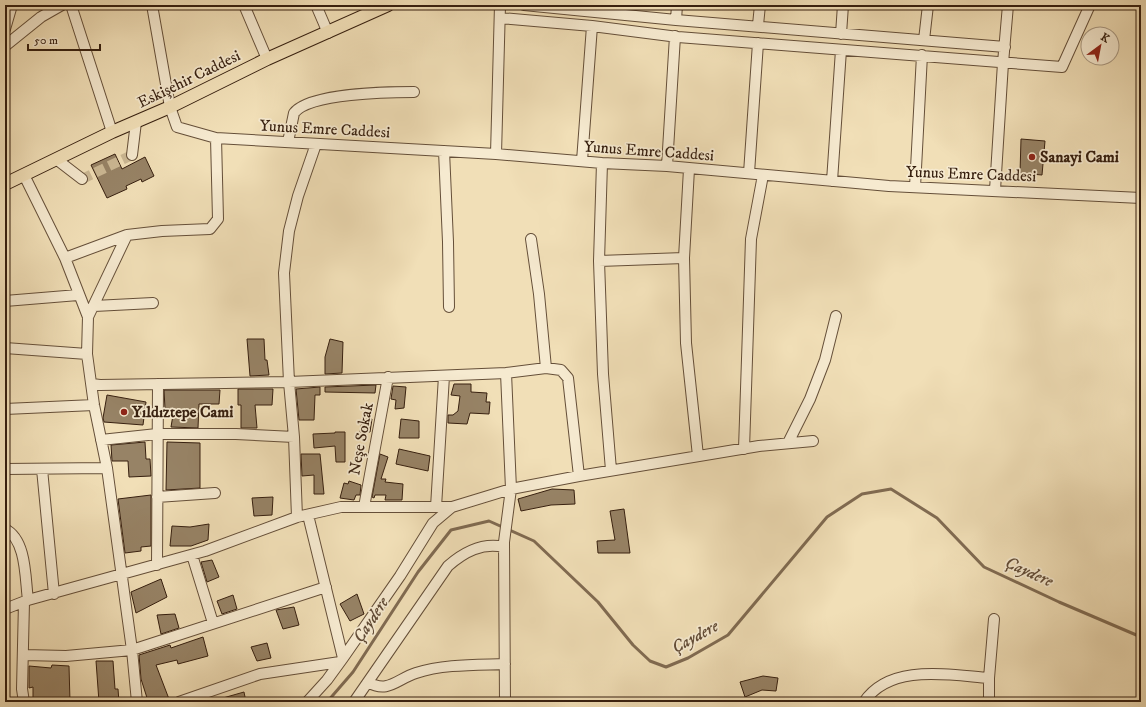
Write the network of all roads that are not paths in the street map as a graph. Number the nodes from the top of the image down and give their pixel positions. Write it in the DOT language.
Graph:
graph roads {
  1 [pos="12,5"];
  2 [pos="62,5"];
  3 [pos="72,5"];
  4 [pos="152,5"];
  5 [pos="244,5"];
  6 [pos="316,5"];
  7 [pos="388,5"];
  8 [pos="500,5"];
  9 [pos="524,5"];
  10 [pos="677,5"];
  11 [pos="760,5"];
  12 [pos="843,5"];
  13 [pos="928,5"];
  14 [pos="1008,5"];
  15 [pos="1090,5"];
  16 [pos="588,8"];
  17 [pos="501,18"];
  18 [pos="676,20"];
  19 [pos="592,26"];
  20 [pos="758,26"];
  21 [pos="5,29"];
  22 [pos="328,33"];
  23 [pos="841,34"];
  24 [pos="675,36"];
  25 [pos="924,40"];
  26 [pos="758,43"];
  27 [pos="5,46"];
  28 [pos="1004,47"];
  29 [pos="841,50"];
  30 [pos="922,55"];
  31 [pos="267,59"];
  32 [pos="1003,63"];
  33 [pos="414,92"];
  34 [pos="170,107"];
  35 [pos="136,122"];
  36 [pos="112,132"];
  37 [pos="216,138"];
  38 [pos="288,142"];
  39 [pos="316,144"];
  40 [pos="444,151"];
  41 [pos="132,154"];
  42 [pos="496,154"];
  43 [pos="56,160"];
  44 [pos="582,161"];
  45 [pos="602,163"];
  46 [pos="667,166"];
  47 [pos="689,169"];
  48 [pos="749,173"];
  49 [pos="24,175"];
  50 [pos="762,175"];
  51 [pos="82,179"];
  52 [pos="832,182"];
  53 [pos="5,184"];
  54 [pos="915,187"];
  55 [pos="995,190"];
  56 [pos="1141,198"];
  57 [pos="127,235"];
  58 [pos="531,239"];
  59 [pos="64,258"];
  60 [pos="684,258"];
  61 [pos="599,261"];
  62 [pos="78,295"];
  63 [pos="5,301"];
  64 [pos="153,303"];
  65 [pos="94,306"];
  66 [pos="449,307"];
  67 [pos="836,316"];
  68 [pos="88,317"];
  69 [pos="5,348"];
  70 [pos="87,354"];
  71 [pos="546,368"];
  72 [pos="506,373"];
  73 [pos="444,376"];
  74 [pos="388,377"];
  75 [pos="289,382"];
  76 [pos="92,384"];
  77 [pos="158,384"];
  78 [pos="94,405"];
  79 [pos="5,409"];
  80 [pos="157,434"];
  81 [pos="294,437"];
  82 [pos="101,440"];
  83 [pos="813,441"];
  84 [pos="788,443"];
  85 [pos="744,449"];
  86 [pos="698,456"];
  87 [pos="107,468"];
  88 [pos="5,469"];
  89 [pos="42,469"];
  90 [pos="611,470"];
  91 [pos="579,476"];
  92 [pos="511,489"];
  93 [pos="215,493"];
  94 [pos="157,497"];
  95 [pos="364,507"];
  96 [pos="436,507"];
  97 [pos="452,507"];
  98 [pos="308,515"];
  99 [pos="297,517"];
  100 [pos="5,529"];
  101 [pos="504,545"];
  102 [pos="192,555"];
  103 [pos="157,564"];
  104 [pos="122,576"];
  105 [pos="326,587"];
  106 [pos="54,594"];
  107 [pos="26,601"];
  108 [pos="5,609"];
  109 [pos="994,620"];
  110 [pos="213,623"];
  111 [pos="132,650"];
  112 [pos="24,655"];
  113 [pos="342,660"];
  114 [pos="505,664"];
  115 [pos="989,678"];
  116 [pos="368,682"];
  117 [pos="190,700"];
  118 [pos="24,702"];
  119 [pos="137,702"];
  120 [pos="179,702"];
  121 [pos="307,702"];
  122 [pos="354,702"];
  123 [pos="505,702"];
  124 [pos="864,702"];
  125 [pos="989,702"];
  1 -- 21 [label="street"];
  2 -- 27 [label="street"];
  3 -- 36 [label="street"];
  4 -- 34 [label="street"];
  5 -- 31 [label="street"];
  6 -- 22 [label="street"];
  7 -- 22 [label="main road, Eskişehir Caddesi"];
  8 -- 17 [label="street"];
  9 -- 16 [label="street"];
  10 -- 18 [label="street"];
  11 -- 20 [label="street"];
  12 -- 23 [label="street"];
  13 -- 25 [label="street"];
  14 -- 28 [label="street"];
  15 -- 32 [label="street"];
  16 -- 18 [label="street"];
  17 -- 19 [label="street"];
  17 -- 42 [label="street"];
  18 -- 20 [label="street"];
  19 -- 24 [label="street"];
  19 -- 44 [label="street"];
  20 -- 23 [label="street"];
  22 -- 31 [label="main road, Eskişehir Caddesi"];
  23 -- 25 [label="street"];
  24 -- 26 [label="street"];
  24 -- 46 [label="street"];
  25 -- 28 [label="street"];
  26 -- 29 [label="street"];
  26 -- 48 [label="street"];
  28 -- 32 [label="street"];
  29 -- 30 [label="street"];
  29 -- 52 [label="street"];
  30 -- 32 [label="street"];
  30 -- 54 [label="street"];
  31 -- 34 [label="main road, Eskişehir Caddesi"];
  32 -- 55 [label="street"];
  33 -- 38 [label="street"];
  34 -- 35 [label="main road, Eskişehir Caddesi"];
  34 -- 37 [label="street, Yunus Emre Caddesi"];
  35 -- 36 [label="main road, Eskişehir Caddesi"];
  35 -- 41 [label="street"];
  36 -- 43 [label="main road, Eskişehir Caddesi"];
  37 -- 38 [label="street, Yunus Emre Caddesi"];
  37 -- 57 [label="street"];
  38 -- 39 [label="street, Yunus Emre Caddesi"];
  39 -- 40 [label="street, Yunus Emre Caddesi"];
  39 -- 75 [label="street"];
  40 -- 42 [label="street, Yunus Emre Caddesi"];
  40 -- 66 [label="street"];
  42 -- 44 [label="street, Yunus Emre Caddesi"];
  43 -- 49 [label="main road, Eskişehir Caddesi"];
  43 -- 51 [label="street"];
  44 -- 45 [label="street, Yunus Emre Caddesi"];
  45 -- 46 [label="street, Yunus Emre Caddesi"];
  45 -- 61 [label="street"];
  46 -- 47 [label="street, Yunus Emre Caddesi"];
  47 -- 48 [label="street, Yunus Emre Caddesi"];
  47 -- 60 [label="street"];
  48 -- 50 [label="street, Yunus Emre Caddesi"];
  49 -- 53 [label="main road, Eskişehir Caddesi"];
  49 -- 59 [label="street"];
  50 -- 52 [label="street, Yunus Emre Caddesi"];
  50 -- 85 [label="street"];
  52 -- 54 [label="street, Yunus Emre Caddesi"];
  54 -- 55 [label="street, Yunus Emre Caddesi"];
  55 -- 56 [label="street, Yunus Emre Caddesi"];
  57 -- 59 [label="street"];
  57 -- 65 [label="street"];
  58 -- 71 [label="street"];
  59 -- 62 [label="street"];
  60 -- 61 [label="street"];
  60 -- 86 [label="street"];
  61 -- 90 [label="street"];
  62 -- 63 [label="street"];
  62 -- 68 [label="street"];
  64 -- 65 [label="street"];
  65 -- 68 [label="street"];
  67 -- 84 [label="street"];
  68 -- 70 [label="street"];
  69 -- 70 [label="street"];
  70 -- 76 [label="street"];
  71 -- 72 [label="street"];
  71 -- 91 [label="street"];
  72 -- 73 [label="street"];
  72 -- 92 [label="street"];
  73 -- 74 [label="street"];
  73 -- 96 [label="street"];
  74 -- 75 [label="street"];
  74 -- 95 [label="street, Neşe Sokak"];
  75 -- 77 [label="street"];
  75 -- 81 [label="street"];
  76 -- 77 [label="street"];
  76 -- 78 [label="street"];
  77 -- 80 [label="street"];
  78 -- 79 [label="street"];
  78 -- 82 [label="street"];
  80 -- 81 [label="street"];
  80 -- 82 [label="street"];
  80 -- 94 [label="street"];
  81 -- 99 [label="street"];
  82 -- 87 [label="street"];
  83 -- 84 [label="street"];
  84 -- 85 [label="street"];
  85 -- 86 [label="street"];
  86 -- 90 [label="street"];
  87 -- 89 [label="street"];
  87 -- 104 [label="street"];
  88 -- 89 [label="street"];
  89 -- 106 [label="street"];
  90 -- 91 [label="street"];
  91 -- 92 [label="street"];
  92 -- 97 [label="street"];
  92 -- 101 [label="street"];
  93 -- 94 [label="street"];
  94 -- 103 [label="street"];
  95 -- 96 [label="street"];
  95 -- 98 [label="street"];
  96 -- 97 [label="street"];
  97 -- 113 [label="street"];
  98 -- 99 [label="street"];
  98 -- 105 [label="street"];
  99 -- 102 [label="street"];
  100 -- 107 [label="street"];
  101 -- 114 [label="street"];
  101 -- 116 [label="street"];
  102 -- 103 [label="street"];
  102 -- 110 [label="street"];
  103 -- 104 [label="street"];
  104 -- 106 [label="street"];
  104 -- 111 [label="street"];
  105 -- 110 [label="street"];
  105 -- 113 [label="street"];
  106 -- 107 [label="street"];
  107 -- 108 [label="street"];
  107 -- 112 [label="street"];
  109 -- 115 [label="street"];
  110 -- 111 [label="street"];
  111 -- 112 [label="street"];
  111 -- 119 [label="street"];
  112 -- 118 [label="street"];
  113 -- 117 [label="street"];
  113 -- 121 [label="street"];
  114 -- 116 [label="street"];
  114 -- 123 [label="street"];
  115 -- 124 [label="street"];
  115 -- 125 [label="street"];
  116 -- 122 [label="street"];
  117 -- 120 [label="street"];
}
